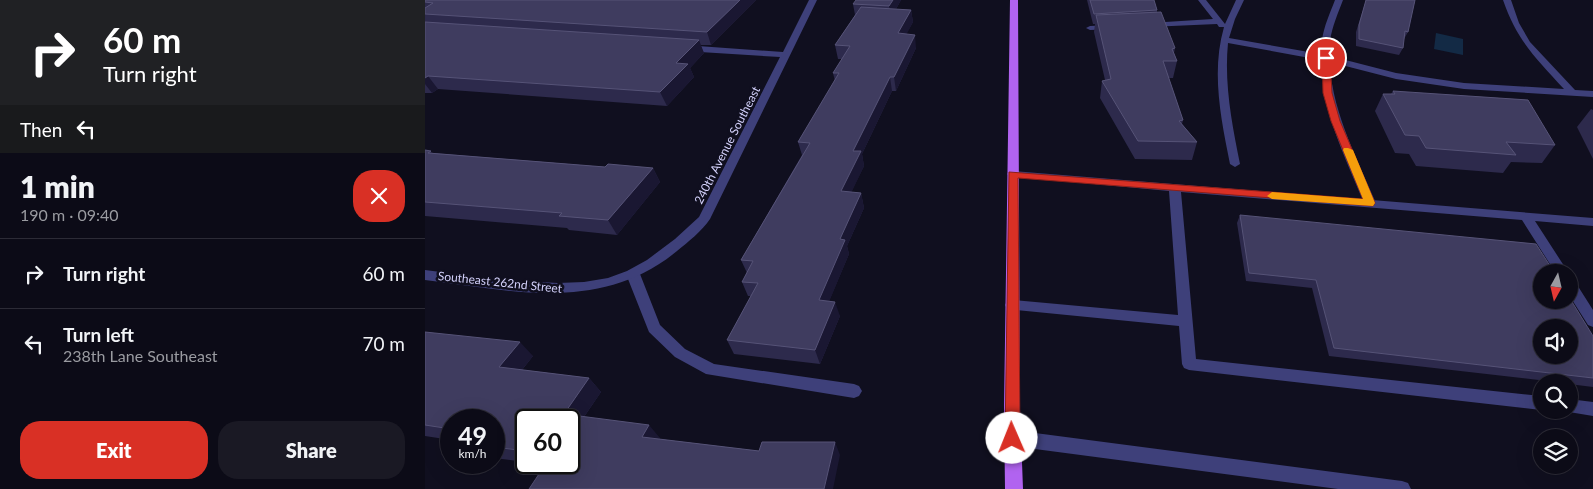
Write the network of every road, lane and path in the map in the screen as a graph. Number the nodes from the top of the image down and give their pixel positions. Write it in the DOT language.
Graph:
graph roads {
  1 [pos="813,0"];
  2 [pos="1014,0"];
  3 [pos="1202,0"];
  4 [pos="1240,0"];
  5 [pos="1339,0"];
  6 [pos="1507,0"];
  7 [pos="1219,21"];
  8 [pos="1140,25"];
  9 [pos="1120,26"];
  10 [pos="1091,28"];
  11 [pos="1225,36"];
  12 [pos="679,47"];
  13 [pos="786,55"];
  14 [pos="1326,58"];
  15 [pos="1573,94"];
  16 [pos="1593,94"];
  17 [pos="1235,164"];
  18 [pos="1013,174"];
  19 [pos="1175,188"];
  20 [pos="1370,203"];
  21 [pos="1525,216"];
  22 [pos="1593,222"];
  23 [pos="1556,264"];
  24 [pos="633,274"];
  25 [pos="425,275"];
  26 [pos="1578,298"];
  27 [pos="1012,305"];
  28 [pos="1185,321"];
  29 [pos="1593,321"];
  30 [pos="854,391"];
  31 [pos="1533,402"];
  32 [pos="1578,407"];
  33 [pos="1593,409"];
  34 [pos="1012,438"];
  35 [pos="1014,489"];
  36 [pos="1402,489"];
  1 -- 13 [label="street, 240th Avenue Southeast"];
  2 -- 18 [label="main road"];
  3 -- 7 [label="street"];
  4 -- 11 [label="street"];
  5 -- 14 [label="street"];
  6 -- 15 [label="street"];
  7 -- 8 [label="street"];
  7 -- 11 [label="street"];
  9 -- 10 [label="street"];
  11 -- 14 [label="street"];
  11 -- 17 [label="street"];
  12 -- 13 [label="street"];
  13 -- 24 [label="street, 240th Avenue Southeast"];
  14 -- 15 [label="street"];
  14 -- 20 [label="street"];
  15 -- 16 [label="street"];
  18 -- 19 [label="street"];
  18 -- 27 [label="main road"];
  19 -- 20 [label="street"];
  19 -- 28 [label="street"];
  20 -- 21 [label="street"];
  21 -- 22 [label="street"];
  21 -- 23 [label="street"];
  24 -- 25 [label="street, Southeast 262nd Street"];
  24 -- 30 [label="street"];
  26 -- 29 [label="street"];
  27 -- 28 [label="street"];
  27 -- 34 [label="main road"];
  28 -- 31 [label="street"];
  32 -- 33 [label="street"];
  34 -- 35 [label="main road"];
  34 -- 36 [label="street"];
}
